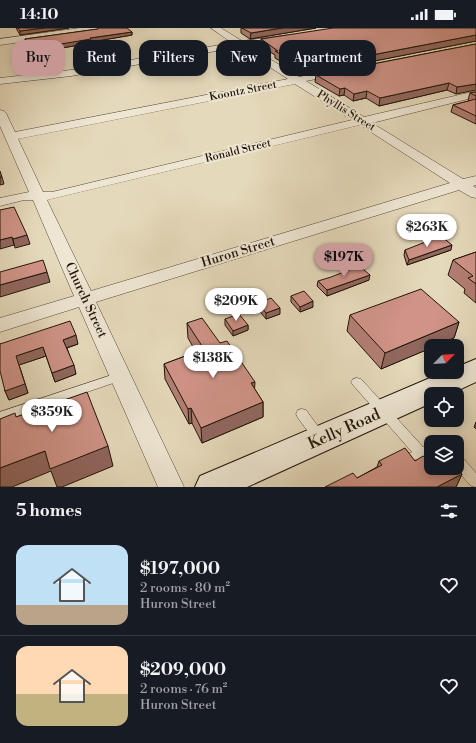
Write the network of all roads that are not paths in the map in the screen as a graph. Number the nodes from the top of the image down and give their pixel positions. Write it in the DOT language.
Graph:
graph roads {
  1 [pos="98,28"];
  2 [pos="215,28"];
  3 [pos="294,36"];
  4 [pos="234,40"];
  5 [pos="268,40"];
  6 [pos="0,42"];
  7 [pos="216,48"];
  8 [pos="271,63"];
  9 [pos="317,76"];
  10 [pos="297,80"];
  11 [pos="0,81"];
  12 [pos="476,94"];
  13 [pos="363,122"];
  14 [pos="4,127"];
  15 [pos="476,180"];
  16 [pos="460,184"];
  17 [pos="476,194"];
  18 [pos="38,196"];
  19 [pos="0,202"];
  20 [pos="85,299"];
  21 [pos="0,325"];
  22 [pos="476,370"];
  23 [pos="121,376"];
  24 [pos="358,382"];
  25 [pos="383,412"];
  26 [pos="302,414"];
  27 [pos="0,417"];
  28 [pos="320,440"];
  29 [pos="424,449"];
  30 [pos="424,452"];
  31 [pos="464,469"];
  32 [pos="424,472"];
  33 [pos="476,482"];
  34 [pos="171,487"];
  35 [pos="212,487"];
  1 -- 6 [label="street"];
  2 -- 4 [label="street, Phyllis Street"];
  3 -- 5 [label="street"];
  7 -- 11 [label="street"];
  8 -- 10 [label="street, Phyllis Street"];
  9 -- 10 [label="street, Koontz Street"];
  10 -- 13 [label="street, Phyllis Street"];
  10 -- 14 [label="street, Koontz Street"];
  12 -- 13 [label="street, Ronald Street"];
  13 -- 16 [label="street, Phyllis Street"];
  13 -- 18 [label="street, Ronald Street"];
  14 -- 18 [label="street, Church Street"];
  15 -- 16 [label="street, Huron Street"];
  16 -- 17 [label="street, Phyllis Street"];
  16 -- 20 [label="street, Huron Street"];
  18 -- 19 [label="street, Ronald Street"];
  18 -- 20 [label="street, Church Street"];
  20 -- 21 [label="street, Huron Street"];
  20 -- 23 [label="street, Church Street"];
  22 -- 25 [label="street, Kelly Road"];
  23 -- 27 [label="lane"];
  23 -- 34 [label="street, Church Street"];
  24 -- 25 [label="lane"];
  25 -- 28 [label="street, Kelly Road"];
  25 -- 29 [label="lane"];
  26 -- 28 [label="lane"];
  28 -- 35 [label="street, Kelly Road"];
  30 -- 32 [label="lane"];
  31 -- 33 [label="lane"];
}
